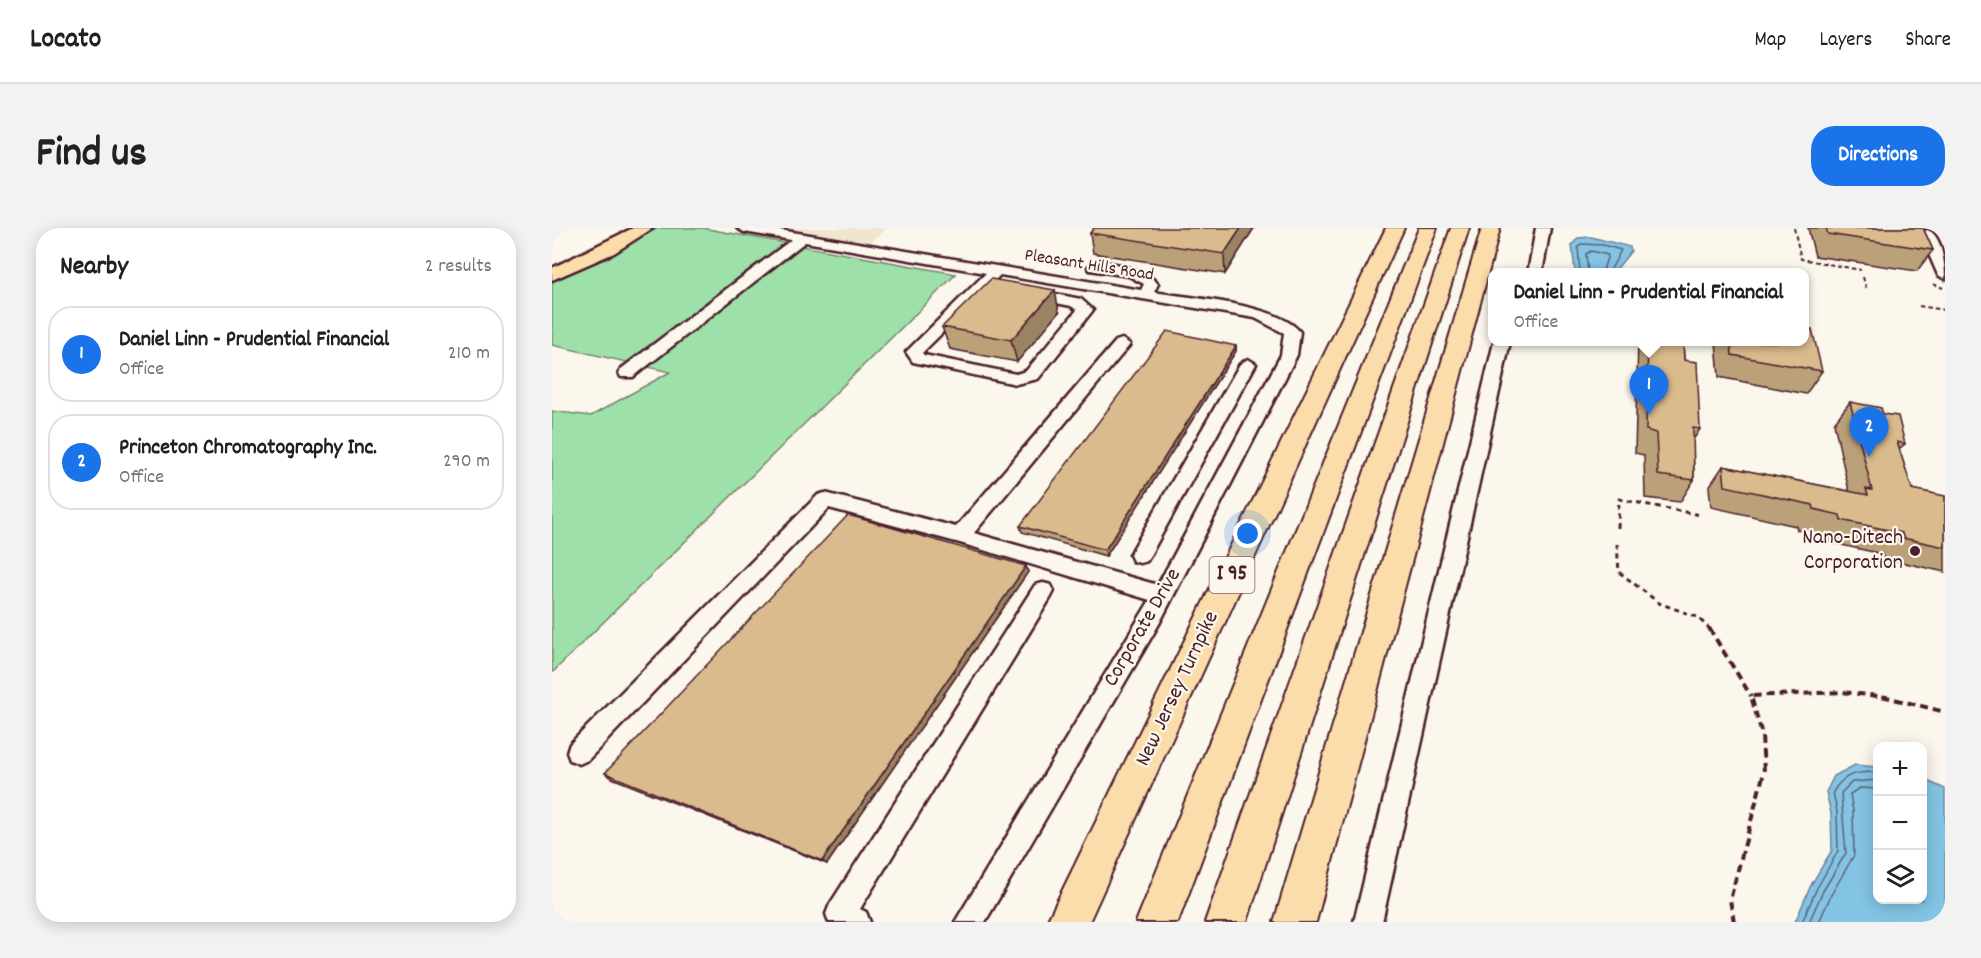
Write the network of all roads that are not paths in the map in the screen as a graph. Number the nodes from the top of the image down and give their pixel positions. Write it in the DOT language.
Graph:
graph roads {
  1 [pos="645,228"];
  2 [pos="748,228"];
  3 [pos="1395,228"];
  4 [pos="1428,228"];
  5 [pos="1460,228"];
  6 [pos="1491,228"];
  7 [pos="1543,228"];
  8 [pos="1927,234"];
  9 [pos="802,238"];
  10 [pos="1095,267"];
  11 [pos="1536,268"];
  12 [pos="997,270"];
  13 [pos="552,276"];
  14 [pos="1944,281"];
  15 [pos="983,284"];
  16 [pos="1145,295"];
  17 [pos="1284,325"];
  18 [pos="1122,344"];
  19 [pos="1501,346"];
  20 [pos="1248,364"];
  21 [pos="627,373"];
  22 [pos="1200,448"];
  23 [pos="1236,458"];
  24 [pos="960,536"];
  25 [pos="1140,555"];
  26 [pos="1043,591"];
  27 [pos="1163,595"];
  28 [pos="579,752"];
  29 [pos="856,922"];
  30 [pos="969,922"];
  31 [pos="1068,922"];
  32 [pos="1157,922"];
  33 [pos="1226,922"];
  34 [pos="1295,922"];
  35 [pos="1368,922"];
  1 -- 13 [label="main road"];
  2 -- 9 [label="street, Pleasant Hills Road"];
  3 -- 31 [label="highway, New Jersey Turnpike / I 95"];
  4 -- 32 [label="highway, I 95"];
  5 -- 33 [label="highway"];
  6 -- 34 [label="highway"];
  7 -- 11 [label="street"];
  8 -- 14 [label="street"];
  9 -- 12 [label="street, Pleasant Hills Road"];
  9 -- 21 [label="street"];
  10 -- 16 [label="street"];
  12 -- 15 [label="street"];
  12 -- 16 [label="street, Pleasant Hills Road"];
  15 -- 15 [label="street"];
  16 -- 17 [label="street, Pleasant Hills Road"];
  17 -- 23 [label="street, Corporate Drive"];
  18 -- 24 [label="street"];
  19 -- 35 [label="street"];
  20 -- 22 [label="street"];
  22 -- 23 [label="street"];
  22 -- 25 [label="street"];
  23 -- 27 [label="street, Corporate Drive"];
  24 -- 27 [label="street"];
  24 -- 28 [label="street"];
  26 -- 29 [label="street"];
  27 -- 30 [label="street, Corporate Drive"];
}
